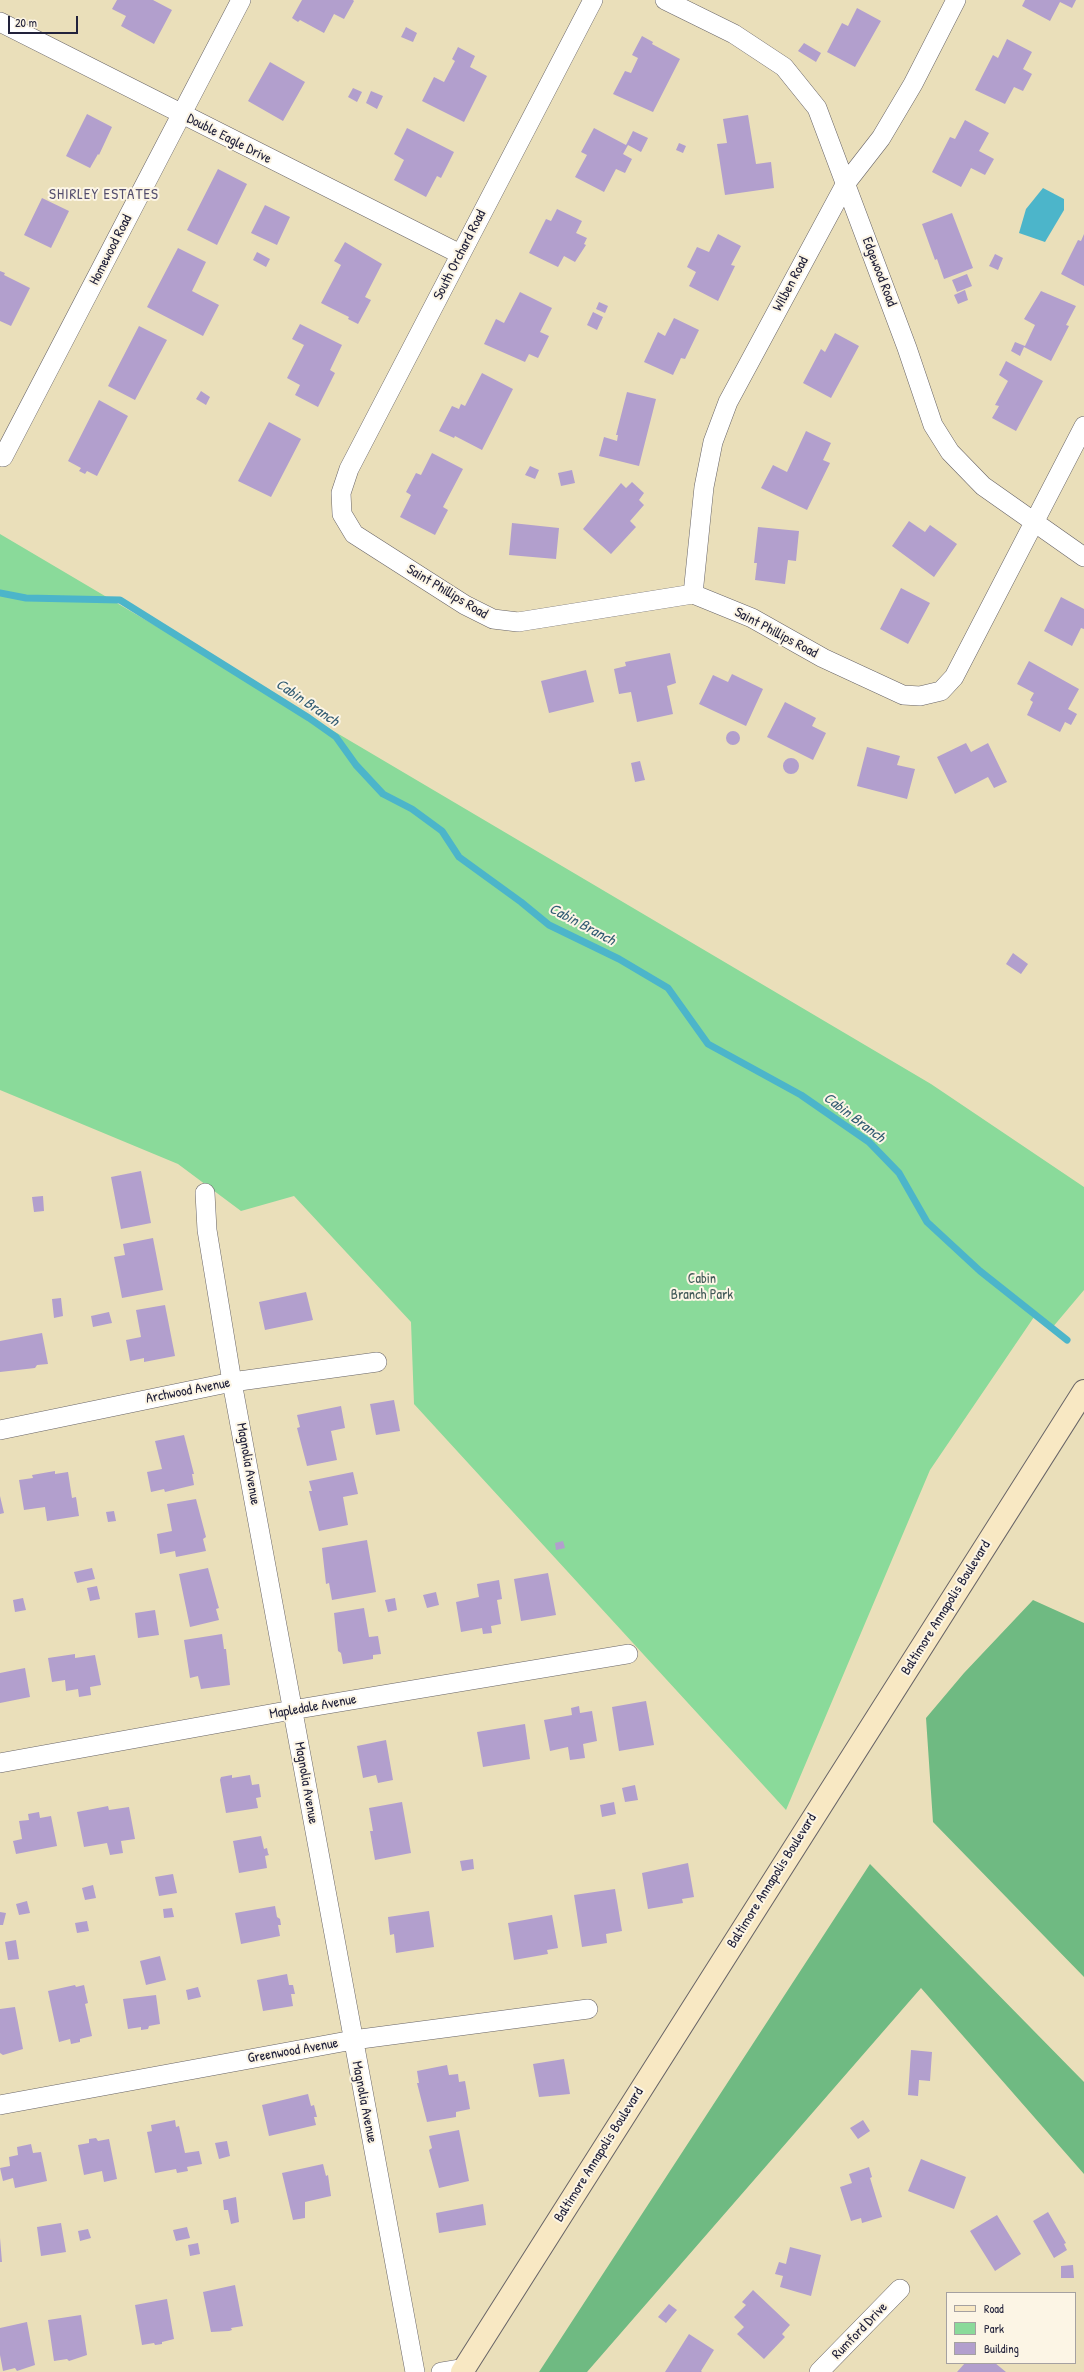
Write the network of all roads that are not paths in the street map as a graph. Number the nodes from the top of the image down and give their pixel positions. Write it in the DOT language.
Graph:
graph roads {
  1 [pos="241,0"];
  2 [pos="593,0"];
  3 [pos="665,0"];
  4 [pos="956,0"];
  5 [pos="0,22"];
  6 [pos="180,115"];
  7 [pos="846,183"];
  8 [pos="460,254"];
  9 [pos="1084,426"];
  10 [pos="2,456"];
  11 [pos="342,514"];
  12 [pos="1035,522"];
  13 [pos="1084,557"];
  14 [pos="693,594"];
  15 [pos="205,1193"];
  16 [pos="377,1362"];
  17 [pos="232,1382"];
  18 [pos="1084,1391"];
  19 [pos="0,1430"];
  20 [pos="628,1654"];
  21 [pos="292,1710"];
  22 [pos="0,1764"];
  23 [pos="588,2009"];
  24 [pos="353,2040"];
  25 [pos="0,2105"];
  26 [pos="900,2289"];
  27 [pos="463,2370"];
  28 [pos="415,2372"];
  29 [pos="440,2372"];
  30 [pos="819,2372"];
  1 -- 6 [label="street, Homewood Road"];
  2 -- 8 [label="street, South Orchard Road"];
  3 -- 7 [label="street, Edgewood Road"];
  4 -- 7 [label="street, Wilben Road"];
  5 -- 6 [label="street, Double Eagle Drive"];
  6 -- 8 [label="street, Double Eagle Drive"];
  6 -- 10 [label="street, Homewood Road"];
  7 -- 12 [label="street, Edgewood Road"];
  7 -- 14 [label="street, Wilben Road"];
  8 -- 11 [label="street, South Orchard Road"];
  9 -- 12 [label="street, Saint Phillips Road"];
  11 -- 14 [label="street, Saint Phillips Road"];
  12 -- 13 [label="street, Edgewood Road"];
  12 -- 14 [label="street, Saint Phillips Road"];
  15 -- 17 [label="street, Magnolia Avenue"];
  16 -- 17 [label="street, Archwood Avenue"];
  17 -- 19 [label="street, Archwood Avenue"];
  17 -- 21 [label="street, Magnolia Avenue"];
  18 -- 27 [label="main road, Baltimore Annapolis Boulevard"];
  20 -- 21 [label="street, Mapledale Avenue"];
  21 -- 22 [label="street, Mapledale Avenue"];
  21 -- 24 [label="street, Magnolia Avenue"];
  23 -- 24 [label="street, Greenwood Avenue"];
  24 -- 25 [label="street, Greenwood Avenue"];
  24 -- 28 [label="street, Magnolia Avenue"];
  26 -- 30 [label="street, Rumford Drive"];
  27 -- 29 [label="street"];
}
